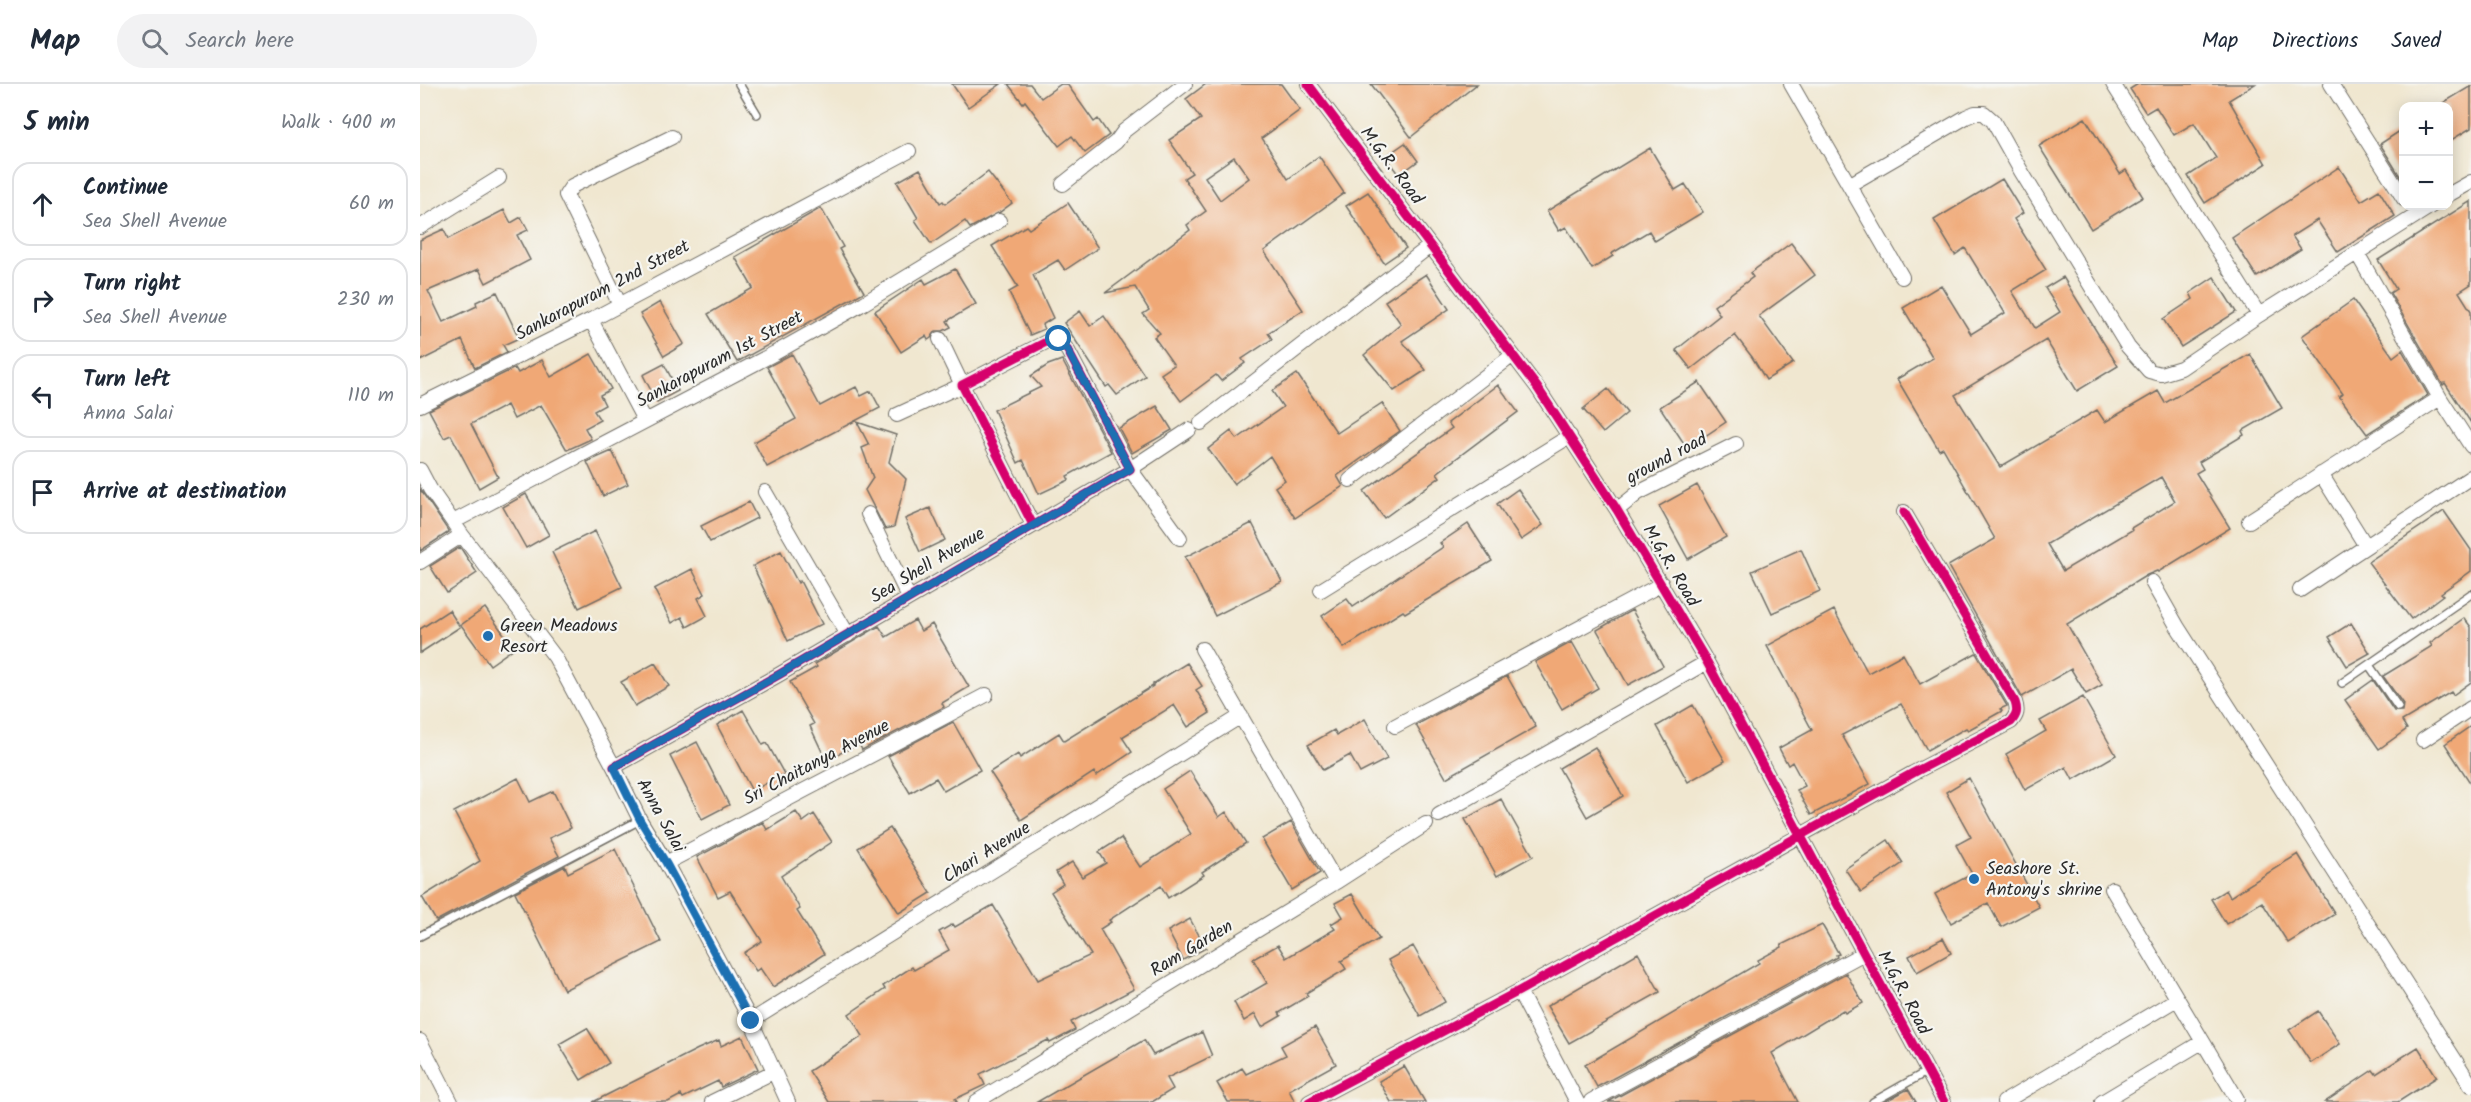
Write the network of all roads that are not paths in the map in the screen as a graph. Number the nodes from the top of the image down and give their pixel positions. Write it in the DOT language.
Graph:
graph roads {
  1 [pos="739,84"];
  2 [pos="1185,84"];
  3 [pos="1308,84"];
  4 [pos="1791,84"];
  5 [pos="2113,84"];
  6 [pos="2331,84"];
  7 [pos="757,114"];
  8 [pos="672,137"];
  9 [pos="909,151"];
  10 [pos="499,178"];
  11 [pos="2471,182"];
  12 [pos="1063,184"];
  13 [pos="1849,185"];
  14 [pos="2453,192"];
  15 [pos="2399,193"];
  16 [pos="2410,211"];
  17 [pos="999,221"];
  18 [pos="420,227"];
  19 [pos="1430,246"];
  20 [pos="2357,253"];
  21 [pos="1902,277"];
  22 [pos="619,303"];
  23 [pos="2259,315"];
  24 [pos="591,320"];
  25 [pos="940,339"];
  26 [pos="1513,355"];
  27 [pos="962,385"];
  28 [pos="2440,398"];
  29 [pos="420,405"];
  30 [pos="897,415"];
  31 [pos="644,420"];
  32 [pos="1570,436"];
  33 [pos="1736,444"];
  34 [pos="2471,446"];
  35 [pos="1130,469"];
  36 [pos="420,470"];
  37 [pos="2321,474"];
  38 [pos="2471,477"];
  39 [pos="1350,480"];
  40 [pos="765,492"];
  41 [pos="1617,510"];
  42 [pos="1904,512"];
  43 [pos="868,514"];
  44 [pos="2249,521"];
  45 [pos="453,522"];
  46 [pos="1033,525"];
  47 [pos="462,535"];
  48 [pos="1180,538"];
  49 [pos="2366,546"];
  50 [pos="420,562"];
  51 [pos="2152,582"];
  52 [pos="1662,584"];
  53 [pos="1321,590"];
  54 [pos="2300,590"];
  55 [pos="2471,594"];
  56 [pos="909,598"];
  57 [pos="848,635"];
  58 [pos="1203,649"];
  59 [pos="1707,662"];
  60 [pos="2369,664"];
  61 [pos="2343,683"];
  62 [pos="986,695"];
  63 [pos="2398,707"];
  64 [pos="2471,708"];
  65 [pos="1241,716"];
  66 [pos="1395,726"];
  67 [pos="2423,740"];
  68 [pos="614,767"];
  69 [pos="1438,815"];
  70 [pos="640,820"];
  71 [pos="1426,824"];
  72 [pos="1799,836"];
  73 [pos="666,863"];
  74 [pos="1335,882"];
  75 [pos="2112,889"];
  76 [pos="420,936"];
  77 [pos="1864,953"];
  78 [pos="1519,991"];
  79 [pos="2177,999"];
  80 [pos="751,1021"];
  81 [pos="420,1041"];
  82 [pos="2202,1042"];
  83 [pos="773,1072"];
  84 [pos="1926,1072"];
  85 [pos="2471,1085"];
  86 [pos="2237,1099"];
  87 [pos="1591,1101"];
  88 [pos="451,1102"];
  89 [pos="712,1102"];
  90 [pos="788,1102"];
  91 [pos="976,1102"];
  92 [pos="1309,1102"];
  93 [pos="1577,1102"];
  94 [pos="1872,1102"];
  95 [pos="1944,1102"];
  96 [pos="2004,1102"];
  97 [pos="2102,1102"];
  1 -- 7 [label="lane"];
  2 -- 12 [label="street"];
  3 -- 19 [label="street, M.G.R. Road"];
  4 -- 13 [label="street"];
  5 -- 23 [label="street"];
  6 -- 15 [label="street"];
  8 -- 22 [label="street"];
  9 -- 22 [label="street, Sankarapuram 2nd Street"];
  10 -- 18 [label="street"];
  11 -- 14 [label="street"];
  13 -- 21 [label="street"];
  13 -- 23 [label="street"];
  16 -- 20 [label="street"];
  17 -- 31 [label="street, Sankarapuram 1st Street"];
  19 -- 26 [label="street, M.G.R. Road"];
  19 -- 35 [label="street, Sea Shell Avenue"];
  20 -- 23 [label="street"];
  20 -- 28 [label="street"];
  22 -- 24 [label="street, Sankarapuram 2nd Street"];
  24 -- 29 [label="street, Sankarapuram 2nd Street"];
  24 -- 31 [label="street"];
  25 -- 27 [label="street"];
  26 -- 32 [label="street, M.G.R. Road"];
  26 -- 39 [label="street"];
  27 -- 30 [label="street"];
  27 -- 35 [label="street"];
  27 -- 46 [label="street"];
  28 -- 34 [label="street"];
  28 -- 37 [label="street"];
  31 -- 45 [label="street, Sankarapuram 1st Street"];
  32 -- 41 [label="street, M.G.R. Road"];
  32 -- 53 [label="street"];
  33 -- 41 [label="street, ground road"];
  35 -- 46 [label="street, Sea Shell Avenue"];
  35 -- 48 [label="street"];
  36 -- 45 [label="street, Anna Salai"];
  37 -- 44 [label="street"];
  37 -- 49 [label="street"];
  38 -- 49 [label="street"];
  40 -- 57 [label="street"];
  41 -- 52 [label="street, M.G.R. Road"];
  42 -- 72 [label="street"];
  43 -- 56 [label="street"];
  45 -- 47 [label="street, Anna Salai"];
  46 -- 56 [label="street, Sea Shell Avenue"];
  47 -- 50 [label="street"];
  47 -- 68 [label="street, Anna Salai"];
  49 -- 54 [label="street"];
  51 -- 85 [label="street"];
  52 -- 59 [label="street, M.G.R. Road"];
  52 -- 66 [label="street"];
  55 -- 60 [label="lane"];
  56 -- 57 [label="street, Sea Shell Avenue"];
  57 -- 68 [label="street, Sea Shell Avenue"];
  58 -- 65 [label="street"];
  59 -- 69 [label="street"];
  59 -- 72 [label="street, M.G.R. Road"];
  60 -- 61 [label="lane"];
  60 -- 63 [label="lane"];
  62 -- 73 [label="street, Sri Chaitanya Avenue"];
  64 -- 67 [label="street"];
  65 -- 74 [label="street"];
  65 -- 80 [label="street, Chari Avenue"];
  68 -- 70 [label="street, Anna Salai"];
  70 -- 73 [label="street, Anna Salai"];
  70 -- 76 [label="lane"];
  71 -- 74 [label="street, Ram Garden"];
  72 -- 77 [label="street, M.G.R. Road"];
  72 -- 78 [label="street"];
  73 -- 80 [label="street, Anna Salai"];
  74 -- 91 [label="street, Ram Garden"];
  75 -- 79 [label="street"];
  77 -- 84 [label="street, M.G.R. Road"];
  77 -- 87 [label="street"];
  78 -- 92 [label="street"];
  78 -- 93 [label="street"];
  79 -- 82 [label="street"];
  79 -- 96 [label="street"];
  80 -- 83 [label="street, Anna Salai"];
  81 -- 88 [label="street"];
  82 -- 86 [label="street"];
  82 -- 97 [label="street"];
  83 -- 89 [label="street"];
  83 -- 90 [label="street, Anna Salai"];
  84 -- 94 [label="lane"];
  84 -- 95 [label="street, M.G.R. Road"];
}
